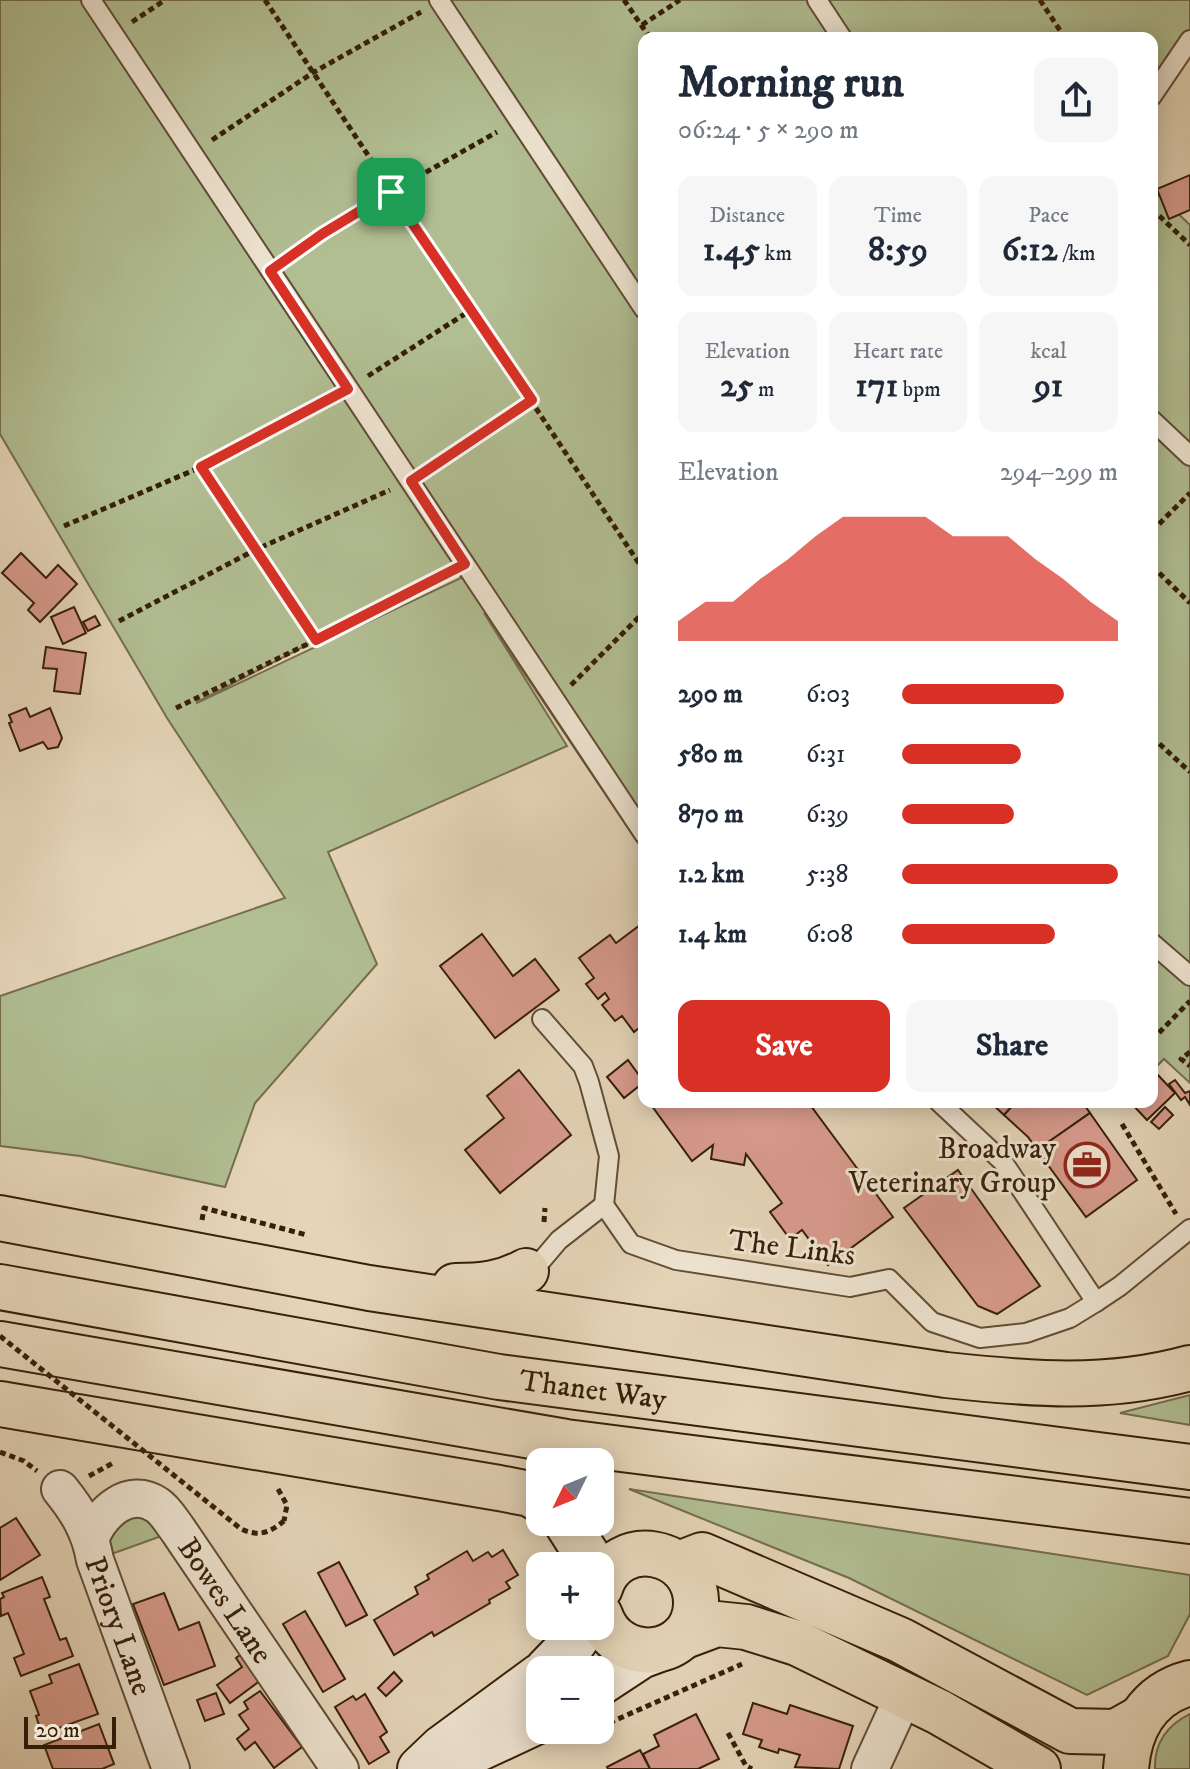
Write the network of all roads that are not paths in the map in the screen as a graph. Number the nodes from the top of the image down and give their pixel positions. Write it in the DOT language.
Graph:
graph roads {
  1 [pos="91,0"];
  2 [pos="817,0"];
  3 [pos="439,1"];
  4 [pos="838,32"];
  5 [pos="1190,40"];
  6 [pos="1158,87"];
  7 [pos="638,300"];
  8 [pos="1158,426"];
  9 [pos="1190,456"];
  10 [pos="638,825"];
  11 [pos="1158,948"];
  12 [pos="1190,976"];
  13 [pos="542,1019"];
  14 [pos="945,1108"];
  15 [pos="604,1205"];
  16 [pos="0,1218"];
  17 [pos="1188,1230"];
  18 [pos="526,1271"];
  19 [pos="0,1287"];
  20 [pos="369,1288"];
  21 [pos="1096,1302"];
  22 [pos="0,1344"];
  23 [pos="1190,1368"];
  24 [pos="0,1404"];
  25 [pos="1190,1467"];
  26 [pos="60,1489"];
  27 [pos="526,1493"];
  28 [pos="1190,1521"];
  29 [pos="91,1537"];
  30 [pos="679,1564"];
  31 [pos="614,1566"];
  32 [pos="614,1638"];
  33 [pos="575,1640"];
  34 [pos="669,1643"];
  35 [pos="560,1656"];
  36 [pos="614,1674"];
  37 [pos="1186,1680"];
  38 [pos="526,1691"];
  39 [pos="904,1695"];
  40 [pos="1139,1719"];
  41 [pos="526,1726"];
  42 [pos="466,1754"];
  43 [pos="171,1769"];
  44 [pos="340,1769"];
  45 [pos="423,1769"];
  46 [pos="870,1769"];
  47 [pos="1038,1769"];
  48 [pos="1126,1769"];
  1 -- 10 [label="lane"];
  2 -- 4 [label="lane"];
  3 -- 7 [label="lane"];
  5 -- 6 [label="lane"];
  8 -- 9 [label="lane"];
  11 -- 12 [label="lane"];
  13 -- 15 [label="lane"];
  14 -- 21 [label="lane"];
  15 -- 18 [label="lane"];
  15 -- 21 [label="lane, The Links"];
  16 -- 20 [label="main road"];
  17 -- 21 [label="lane, The Links"];
  18 -- 20 [label="main road"];
  19 -- 25 [label="main road, Thanet Way"];
  20 -- 23 [label="main road"];
  22 -- 28 [label="main road, Thanet Way"];
  24 -- 27 [label="main road"];
  26 -- 29 [label="street, Priory Lane"];
  29 -- 43 [label="street, Priory Lane"];
  29 -- 44 [label="street, Bowes Lane"];
  30 -- 31 [label="main road"];
  30 -- 34 [label="main road"];
  30 -- 40 [label="main road"];
  32 -- 34 [label="main road"];
  33 -- 35 [label="main road"];
  34 -- 36 [label="main road"];
  34 -- 39 [label="main road"];
  37 -- 40 [label="main road"];
  38 -- 42 [label="main road"];
  39 -- 46 [label="street"];
  39 -- 47 [label="main road"];
  40 -- 48 [label="main road"];
  41 -- 42 [label="main road"];
  42 -- 45 [label="main road"];
}
